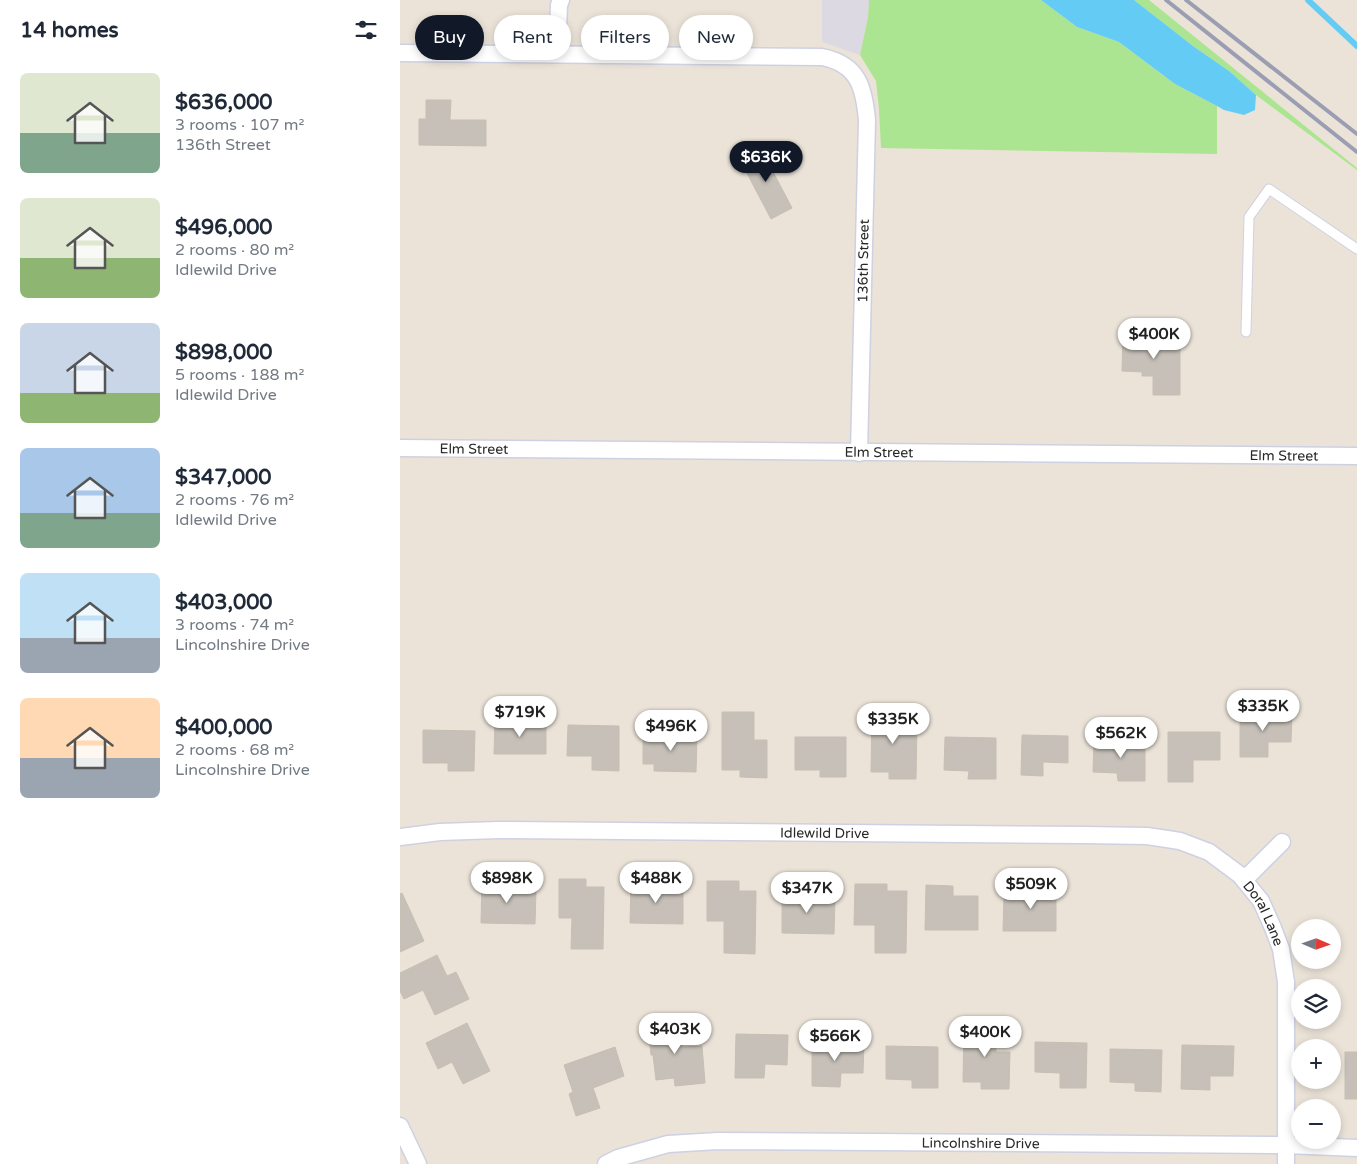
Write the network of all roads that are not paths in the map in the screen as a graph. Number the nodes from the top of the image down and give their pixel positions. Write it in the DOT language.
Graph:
graph roads {
  1 [pos="560,0"];
  2 [pos="559,15"];
  3 [pos="400,53"];
  4 [pos="494,54"];
  5 [pos="571,54"];
  6 [pos="1357,249"];
  7 [pos="1246,332"];
  8 [pos="400,448"];
  9 [pos="859,453"];
  10 [pos="1357,456"];
  11 [pos="400,837"];
  12 [pos="1282,842"];
  13 [pos="1242,878"];
  14 [pos="400,1126"];
  15 [pos="1286,1145"];
  16 [pos="1357,1148"];
  17 [pos="418,1164"];
  18 [pos="606,1164"];
  19 [pos="1286,1164"];
  1 -- 2 [label="street"];
  3 -- 4 [label="street"];
  5 -- 9 [label="street, 136th Street"];
  6 -- 7 [label="lane"];
  8 -- 9 [label="street, Elm Street"];
  9 -- 10 [label="street, Elm Street"];
  11 -- 13 [label="street, Idlewild Drive"];
  12 -- 13 [label="street"];
  13 -- 15 [label="street, Doral Lane"];
  14 -- 17 [label="street"];
  15 -- 16 [label="street, Lincolnshire Drive"];
  15 -- 18 [label="street, Lincolnshire Drive"];
  15 -- 19 [label="street, Doral Lane"];
}
